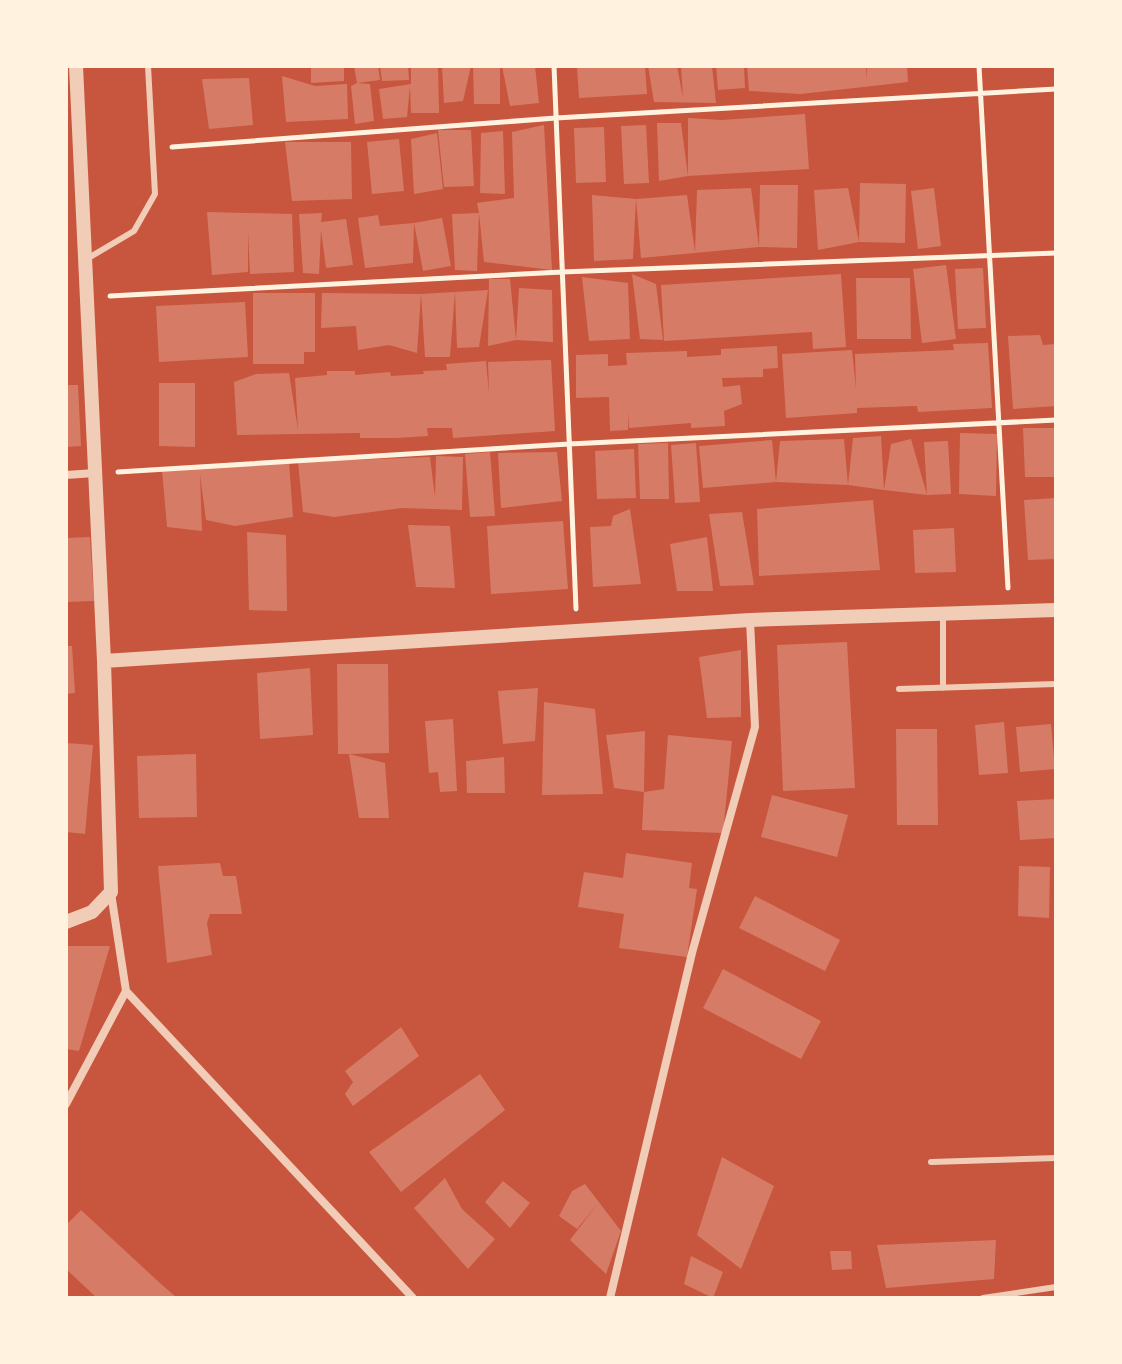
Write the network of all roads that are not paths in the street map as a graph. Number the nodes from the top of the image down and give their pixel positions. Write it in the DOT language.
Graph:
graph roads {
  1 [pos="76,66"];
  2 [pos="148,66"];
  3 [pos="85,260"];
  4 [pos="95,473"];
  5 [pos="66,475"];
  6 [pos="1056,610"];
  7 [pos="943,615"];
  8 [pos="750,620"];
  9 [pos="104,661"];
  10 [pos="1056,684"];
  11 [pos="943,688"];
  12 [pos="899,689"];
  13 [pos="111,892"];
  14 [pos="66,922"];
  15 [pos="126,991"];
  16 [pos="66,1104"];
  17 [pos="1056,1158"];
  18 [pos="931,1162"];
  19 [pos="1056,1287"];
  20 [pos="413,1298"];
  21 [pos="610,1298"];
  22 [pos="983,1298"];
  1 -- 3 [label="street"];
  2 -- 3 [label="lane"];
  3 -- 4 [label="street"];
  4 -- 5 [label="street"];
  4 -- 9 [label="street"];
  6 -- 7 [label="street"];
  7 -- 8 [label="street"];
  7 -- 11 [label="lane"];
  8 -- 9 [label="street"];
  8 -- 21 [label="street"];
  9 -- 13 [label="street"];
  10 -- 11 [label="lane"];
  11 -- 12 [label="lane"];
  13 -- 14 [label="street"];
  13 -- 15 [label="street"];
  15 -- 16 [label="street"];
  15 -- 20 [label="street"];
  17 -- 18 [label="lane"];
  19 -- 22 [label="lane"];
}
